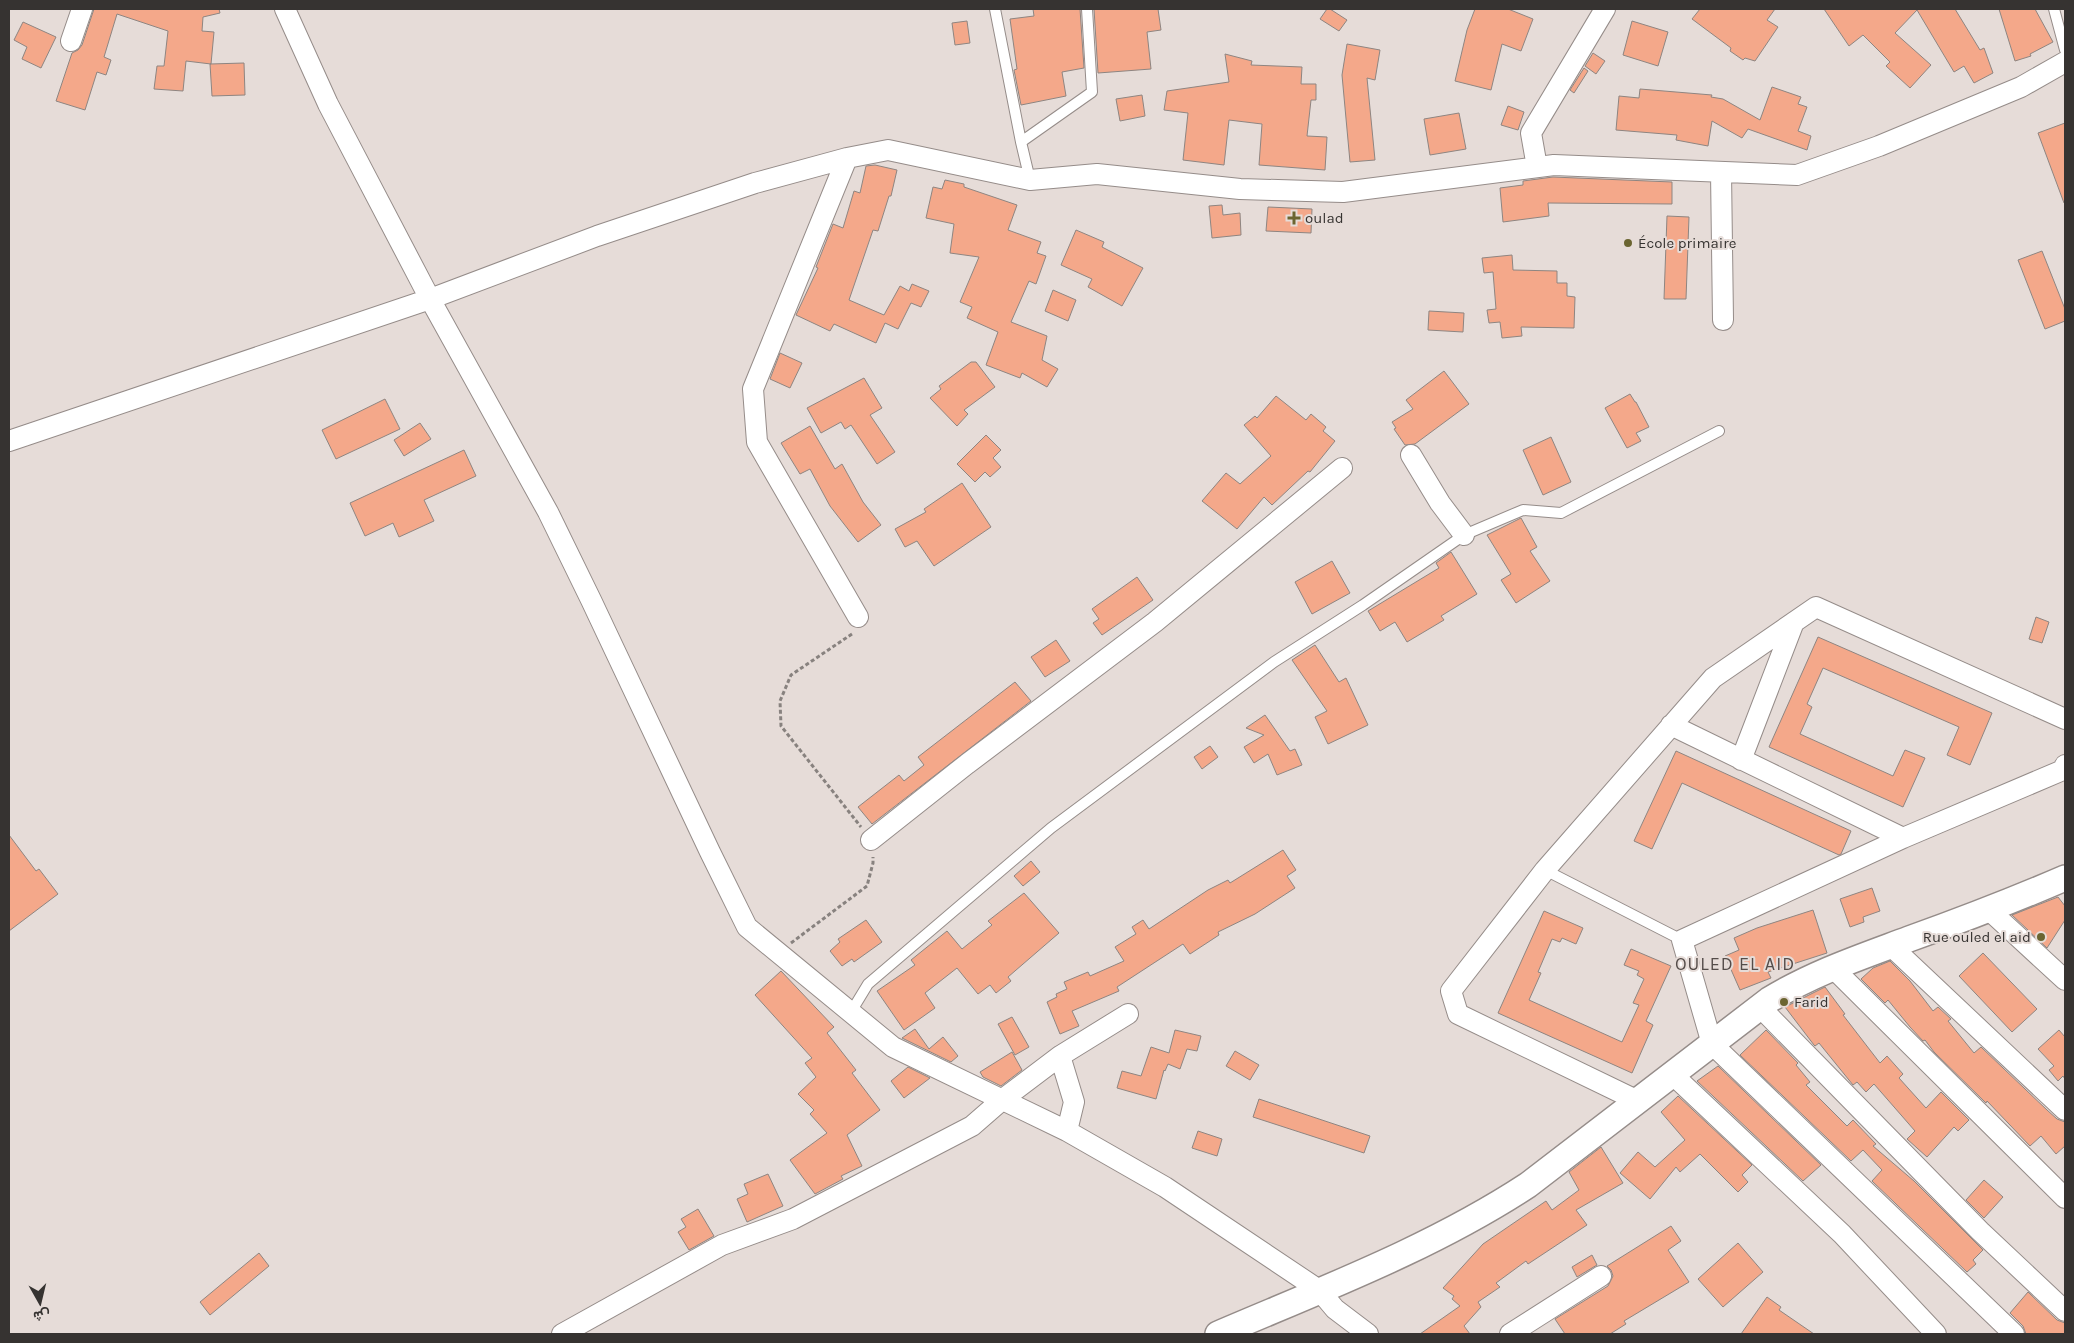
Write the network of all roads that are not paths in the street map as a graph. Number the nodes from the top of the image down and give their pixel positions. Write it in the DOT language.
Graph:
graph roads {
  1 [pos="82,9"];
  2 [pos="286,9"];
  3 [pos="995,9"];
  4 [pos="1087,9"];
  5 [pos="1605,9"];
  6 [pos="2054,9"];
  7 [pos="71,41"];
  8 [pos="2065,50"];
  9 [pos="2065,62"];
  10 [pos="1021,142"];
  11 [pos="847,158"];
  12 [pos="1537,167"];
  13 [pos="1720,172"];
  14 [pos="1030,180"];
  15 [pos="430,299"];
  16 [pos="1723,320"];
  17 [pos="1719,431"];
  18 [pos="9,441"];
  19 [pos="1411,455"];
  20 [pos="1342,468"];
  21 [pos="1464,535"];
  22 [pos="858,617"];
  23 [pos="1794,622"];
  24 [pos="2065,719"];
  25 [pos="1671,725"];
  26 [pos="1741,760"];
  27 [pos="2065,765"];
  28 [pos="1903,838"];
  29 [pos="871,840"];
  30 [pos="1545,870"];
  31 [pos="2065,878"];
  32 [pos="1989,910"];
  33 [pos="1682,940"];
  34 [pos="1891,946"];
  35 [pos="1832,968"];
  36 [pos="2065,980"];
  37 [pos="1760,1008"];
  38 [pos="851,1012"];
  39 [pos="1128,1014"];
  40 [pos="1712,1044"];
  41 [pos="1060,1056"];
  42 [pos="1672,1074"];
  43 [pos="1003,1099"];
  44 [pos="1638,1100"];
  45 [pos="2065,1110"];
  46 [pos="1067,1131"];
  47 [pos="2065,1198"];
  48 [pos="1601,1276"];
  49 [pos="1319,1290"];
  50 [pos="2065,1311"];
  51 [pos="562,1334"];
  52 [pos="1218,1334"];
  53 [pos="1368,1334"];
  54 [pos="1510,1334"];
  55 [pos="1936,1334"];
  56 [pos="2014,1334"];
  1 -- 7 [label="street"];
  2 -- 15 [label="street"];
  3 -- 10 [label="lane"];
  4 -- 10 [label="lane"];
  5 -- 12 [label="street"];
  6 -- 8 [label="lane"];
  9 -- 13 [label="street"];
  10 -- 14 [label="lane"];
  11 -- 14 [label="street"];
  11 -- 15 [label="street"];
  11 -- 22 [label="street"];
  12 -- 13 [label="street"];
  12 -- 14 [label="street"];
  13 -- 16 [label="street"];
  15 -- 18 [label="street"];
  15 -- 38 [label="street"];
  17 -- 21 [label="lane"];
  19 -- 21 [label="street"];
  20 -- 29 [label="street"];
  21 -- 38 [label="lane"];
  23 -- 24 [label="street"];
  23 -- 25 [label="street"];
  23 -- 26 [label="street"];
  25 -- 26 [label="street"];
  25 -- 30 [label="street"];
  26 -- 28 [label="street"];
  27 -- 28 [label="street"];
  28 -- 33 [label="street"];
  30 -- 33 [label="lane"];
  30 -- 44 [label="street"];
  31 -- 32 [label="street"];
  32 -- 34 [label="street"];
  32 -- 36 [label="street"];
  33 -- 40 [label="street"];
  34 -- 35 [label="street"];
  34 -- 45 [label="street"];
  35 -- 37 [label="street"];
  35 -- 47 [label="street"];
  37 -- 40 [label="street"];
  37 -- 50 [label="street"];
  38 -- 43 [label="street"];
  39 -- 41 [label="street"];
  40 -- 42 [label="street"];
  40 -- 56 [label="street"];
  41 -- 43 [label="street"];
  41 -- 46 [label="street"];
  42 -- 44 [label="street"];
  42 -- 55 [label="street"];
  43 -- 46 [label="street"];
  43 -- 51 [label="street"];
  44 -- 49 [label="street"];
  46 -- 49 [label="street"];
  48 -- 54 [label="street"];
  49 -- 52 [label="street"];
  49 -- 53 [label="street"];
}
